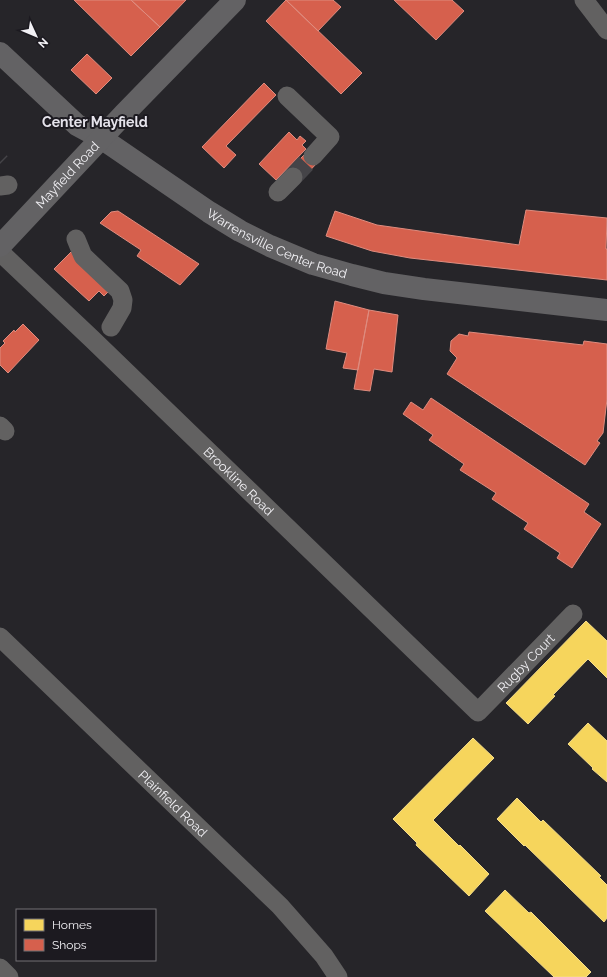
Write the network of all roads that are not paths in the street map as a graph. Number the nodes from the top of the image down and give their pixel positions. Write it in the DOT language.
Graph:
graph roads {
  1 [pos="235,0"];
  2 [pos="584,0"];
  3 [pos="607,30"];
  4 [pos="0,53"];
  5 [pos="287,96"];
  6 [pos="101,138"];
  7 [pos="313,156"];
  8 [pos="292,177"];
  9 [pos="278,192"];
  10 [pos="76,239"];
  11 [pos="0,246"];
  12 [pos="0,252"];
  13 [pos="607,310"];
  14 [pos="111,327"];
  15 [pos="573,614"];
  16 [pos="0,637"];
  17 [pos="478,712"];
  18 [pos="0,968"];
  19 [pos="9,977"];
  20 [pos="338,977"];
  1 -- 6 [label="main road, Mayfield Road"];
  2 -- 3 [label="street"];
  4 -- 6 [label="main road, Warrensville Center Road"];
  5 -- 7 [label="street"];
  6 -- 11 [label="main road, Mayfield Road"];
  6 -- 13 [label="main road, Warrensville Center Road"];
  8 -- 9 [label="street"];
  10 -- 14 [label="street"];
  12 -- 17 [label="street, Brookline Road"];
  15 -- 17 [label="street, Rugby Court"];
  16 -- 20 [label="street, Plainfield Road"];
  18 -- 19 [label="street"];
}
